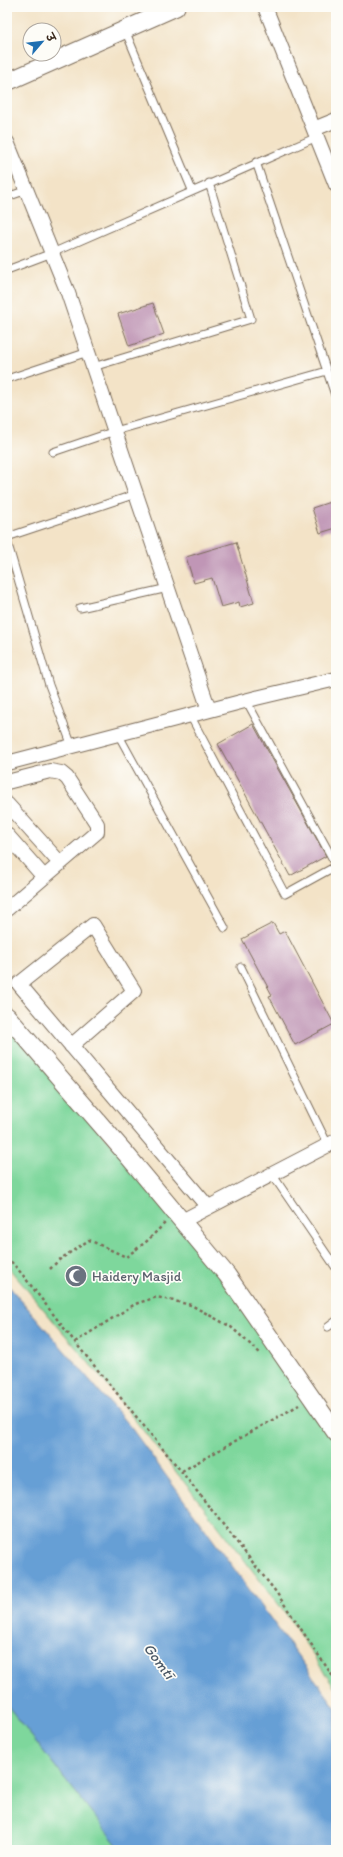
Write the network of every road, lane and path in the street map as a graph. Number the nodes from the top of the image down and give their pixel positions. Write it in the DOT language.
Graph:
graph roads {
  1 [pos="176,7"];
  2 [pos="265,7"];
  3 [pos="125,30"];
  4 [pos="7,82"];
  5 [pos="336,120"];
  6 [pos="315,133"];
  7 [pos="7,142"];
  8 [pos="256,162"];
  9 [pos="209,183"];
  10 [pos="336,185"];
  11 [pos="27,190"];
  12 [pos="192,190"];
  13 [pos="7,198"];
  14 [pos="52,253"];
  15 [pos="7,270"];
  16 [pos="88,352"];
  17 [pos="93,367"];
  18 [pos="327,371"];
  19 [pos="7,379"];
  20 [pos="336,398"];
  21 [pos="115,431"];
  22 [pos="54,452"];
  23 [pos="136,494"];
  24 [pos="7,537"];
  25 [pos="7,541"];
  26 [pos="168,588"];
  27 [pos="80,608"];
  28 [pos="336,679"];
  29 [pos="246,700"];
  30 [pos="209,710"];
  31 [pos="190,715"];
  32 [pos="118,734"];
  33 [pos="72,746"];
  34 [pos="7,763"];
  35 [pos="7,782"];
  36 [pos="7,804"];
  37 [pos="7,834"];
  38 [pos="60,863"];
  39 [pos="336,865"];
  40 [pos="44,877"];
  41 [pos="7,909"];
  42 [pos="226,928"];
  43 [pos="241,967"];
  44 [pos="7,1016"];
  45 [pos="71,1046"];
  46 [pos="332,1143"];
  47 [pos="272,1174"];
  48 [pos="208,1207"];
  49 [pos="179,1217"];
  50 [pos="7,1257"];
  51 [pos="336,1268"];
  52 [pos="50,1269"];
  53 [pos="336,1322"];
  54 [pos="328,1327"];
  55 [pos="75,1342"];
  56 [pos="262,1354"];
  57 [pos="312,1397"];
  58 [pos="336,1433"];
  59 [pos="181,1471"];
  60 [pos="336,1682"];
  61 [pos="7,1846"];
  62 [pos="12,1850"];
  1 -- 3 [label="street"];
  2 -- 6 [label="street"];
  3 -- 4 [label="street"];
  3 -- 12 [label="lane"];
  5 -- 6 [label="street"];
  6 -- 8 [label="lane"];
  6 -- 10 [label="street"];
  7 -- 11 [label="street"];
  8 -- 9 [label="lane"];
  8 -- 18 [label="lane"];
  9 -- 12 [label="lane"];
  9 -- 17 [label="lane"];
  11 -- 13 [label="lane"];
  11 -- 14 [label="street"];
  12 -- 14 [label="lane"];
  14 -- 15 [label="lane"];
  14 -- 16 [label="street"];
  16 -- 17 [label="street"];
  16 -- 19 [label="lane"];
  17 -- 21 [label="street"];
  18 -- 20 [label="lane"];
  18 -- 21 [label="lane"];
  21 -- 22 [label="lane"];
  21 -- 23 [label="street"];
  23 -- 24 [label="lane"];
  23 -- 26 [label="street"];
  25 -- 33 [label="lane"];
  26 -- 27 [label="lane"];
  26 -- 30 [label="street"];
  28 -- 29 [label="street"];
  29 -- 30 [label="street"];
  29 -- 39 [label="lane"];
  30 -- 31 [label="street"];
  31 -- 32 [label="street"];
  31 -- 39 [label="lane"];
  32 -- 33 [label="street"];
  32 -- 42 [label="lane"];
  33 -- 34 [label="street"];
  35 -- 38 [label="street"];
  36 -- 38 [label="street"];
  37 -- 40 [label="street"];
  38 -- 40 [label="street"];
  40 -- 41 [label="street"];
  43 -- 46 [label="lane"];
  44 -- 49 [label="street"];
  45 -- 45 [label="street"];
  45 -- 48 [label="street"];
  46 -- 47 [label="street"];
  47 -- 48 [label="street"];
  47 -- 51 [label="lane"];
  48 -- 49 [label="street"];
  49 -- 52 [label="path"];
  49 -- 57 [label="street"];
  50 -- 55 [label="path"];
  53 -- 54 [label="lane"];
  55 -- 56 [label="path"];
  55 -- 59 [label="path"];
  57 -- 58 [label="street"];
  57 -- 59 [label="path"];
  59 -- 60 [label="path"];
  61 -- 62 [label="path"];
}
